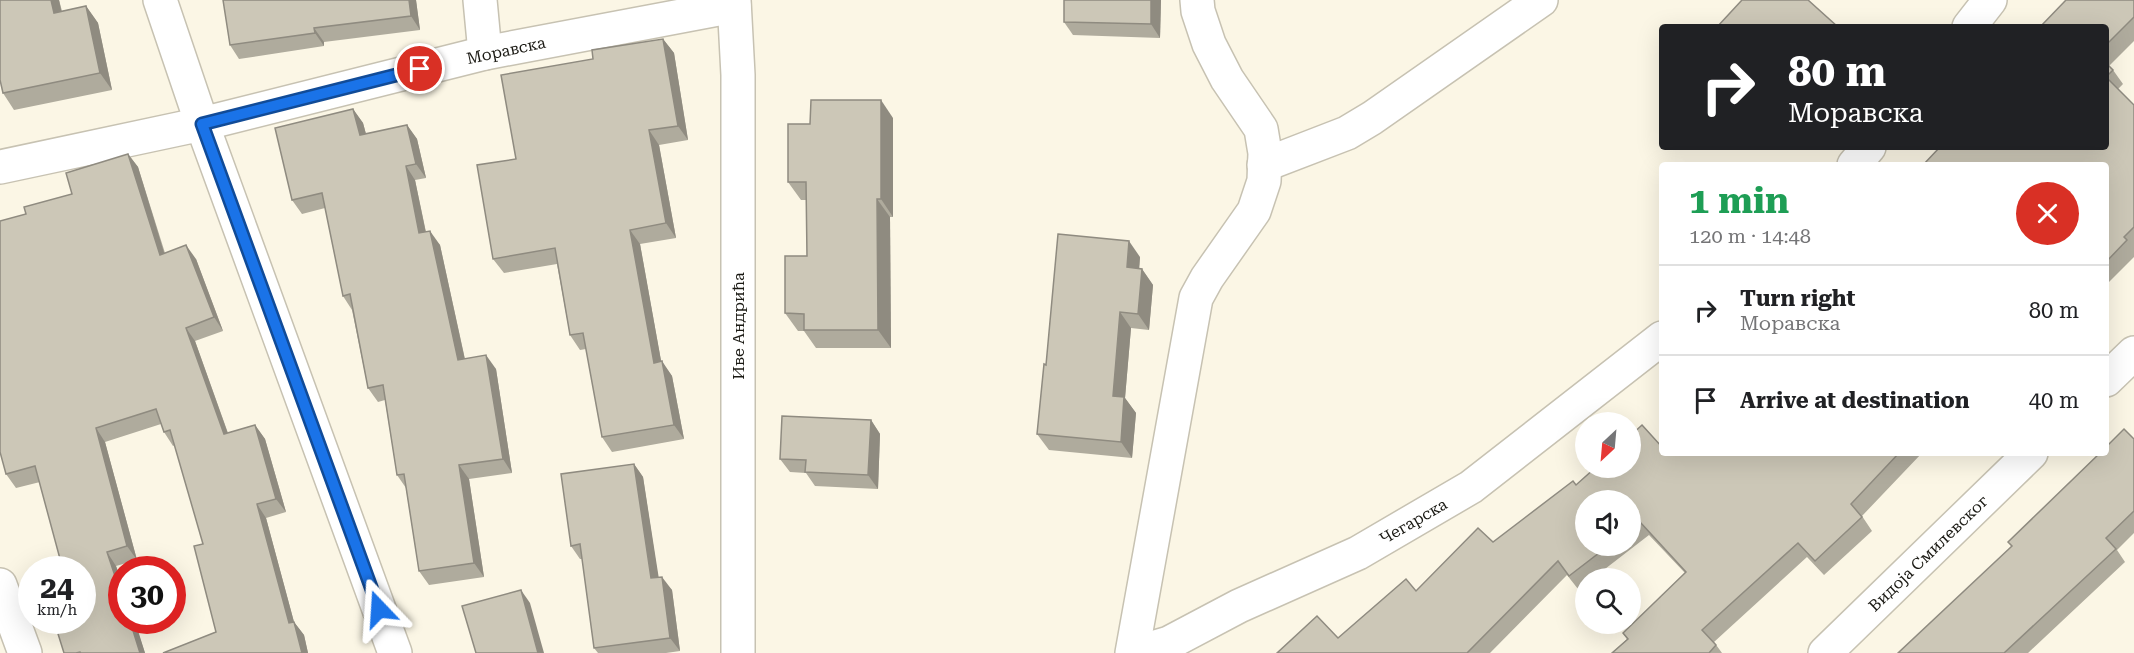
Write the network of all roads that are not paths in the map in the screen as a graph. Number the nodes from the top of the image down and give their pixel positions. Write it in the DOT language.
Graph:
graph roads {
  1 [pos="160,0"];
  2 [pos="480,0"];
  3 [pos="1197,0"];
  4 [pos="1541,0"];
  5 [pos="1990,0"];
  6 [pos="734,3"];
  7 [pos="1971,24"];
  8 [pos="485,53"];
  9 [pos="202,124"];
  10 [pos="1866,150"];
  11 [pos="1856,162"];
  12 [pos="1264,165"];
  13 [pos="0,167"];
  14 [pos="1659,340"];
  15 [pos="2134,353"];
  16 [pos="2109,377"];
  17 [pos="2028,456"];
  18 [pos="0,585"];
  19 [pos="1169,648"];
  20 [pos="25,653"];
  21 [pos="395,653"];
  22 [pos="738,653"];
  23 [pos="1133,653"];
  24 [pos="1825,653"];
  1 -- 9 [label="street"];
  2 -- 8 [label="street"];
  3 -- 12 [label="street"];
  4 -- 12 [label="street"];
  5 -- 7 [label="street"];
  6 -- 8 [label="street, Моравска"];
  6 -- 22 [label="street, Иве Андрића"];
  8 -- 9 [label="street, Моравска"];
  9 -- 13 [label="street, Моравска"];
  9 -- 21 [label="street"];
  10 -- 11 [label="street"];
  12 -- 23 [label="street"];
  14 -- 19 [label="street, Чегарска"];
  15 -- 16 [label="street"];
  17 -- 24 [label="street, Видоја Смилевског"];
  18 -- 20 [label="street"];
  19 -- 23 [label="street, Чегарска"];
}
